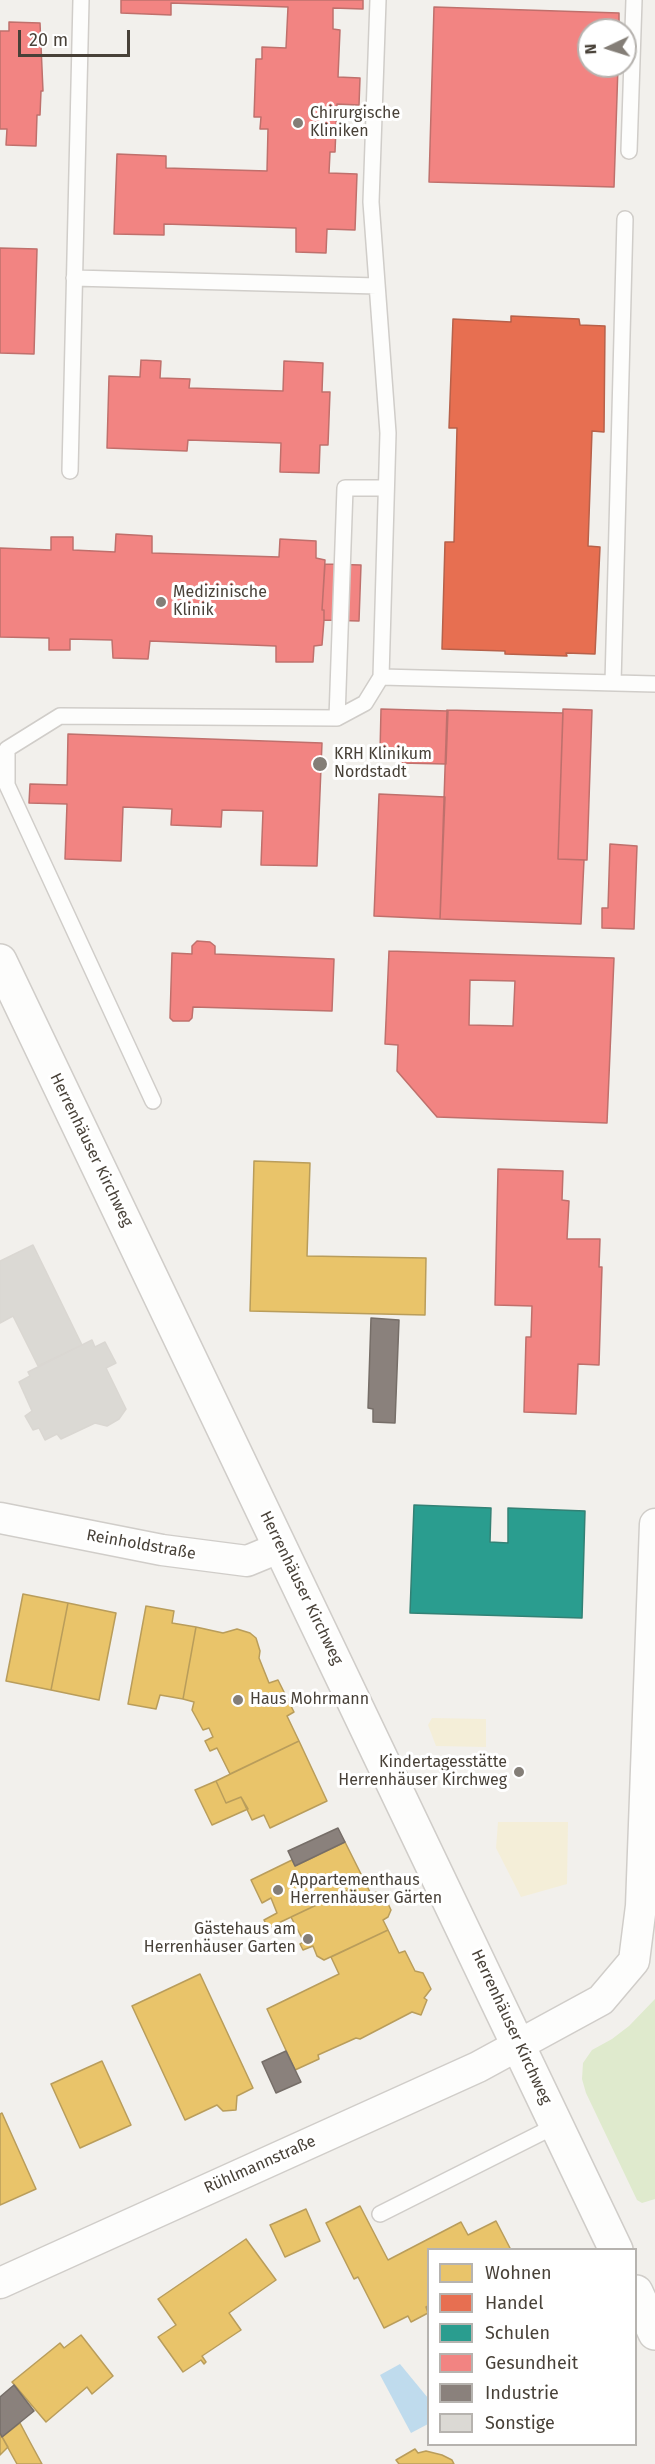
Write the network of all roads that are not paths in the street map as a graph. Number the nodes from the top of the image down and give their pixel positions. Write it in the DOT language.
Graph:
graph roads {
  1 [pos="81,0"];
  2 [pos="378,0"];
  3 [pos="634,0"];
  4 [pos="629,151"];
  5 [pos="625,219"];
  6 [pos="74,278"];
  7 [pos="377,286"];
  8 [pos="70,471"];
  9 [pos="386,488"];
  10 [pos="381,677"];
  11 [pos="613,683"];
  12 [pos="655,684"];
  13 [pos="338,718"];
  14 [pos="0,961"];
  15 [pos="153,1101"];
  16 [pos="0,1518"];
  17 [pos="655,1524"];
  18 [pos="281,1547"];
  19 [pos="654,1583"];
  20 [pos="520,2045"];
  21 [pos="557,2125"];
  22 [pos="380,2214"];
  23 [pos="615,2248"];
  24 [pos="0,2283"];
  25 [pos="637,2294"];
  26 [pos="655,2333"];
  1 -- 6 [label="lane"];
  2 -- 7 [label="lane"];
  3 -- 4 [label="lane"];
  5 -- 11 [label="lane"];
  6 -- 7 [label="lane"];
  6 -- 8 [label="lane"];
  7 -- 9 [label="lane"];
  9 -- 10 [label="lane"];
  9 -- 13 [label="lane"];
  10 -- 11 [label="lane"];
  10 -- 13 [label="lane"];
  11 -- 12 [label="lane"];
  13 -- 15 [label="lane"];
  14 -- 18 [label="street, Herrenhäuser Kirchweg"];
  16 -- 18 [label="street, Reinholdstraße"];
  17 -- 19 [label="street, Rühlmannstraße"];
  18 -- 20 [label="street, Herrenhäuser Kirchweg"];
  19 -- 20 [label="street, Rühlmannstraße"];
  20 -- 21 [label="street, Herrenhäuser Kirchweg"];
  20 -- 24 [label="street, Rühlmannstraße"];
  21 -- 22 [label="lane"];
  21 -- 23 [label="street, Herrenhäuser Kirchweg"];
  25 -- 26 [label="street"];
}
